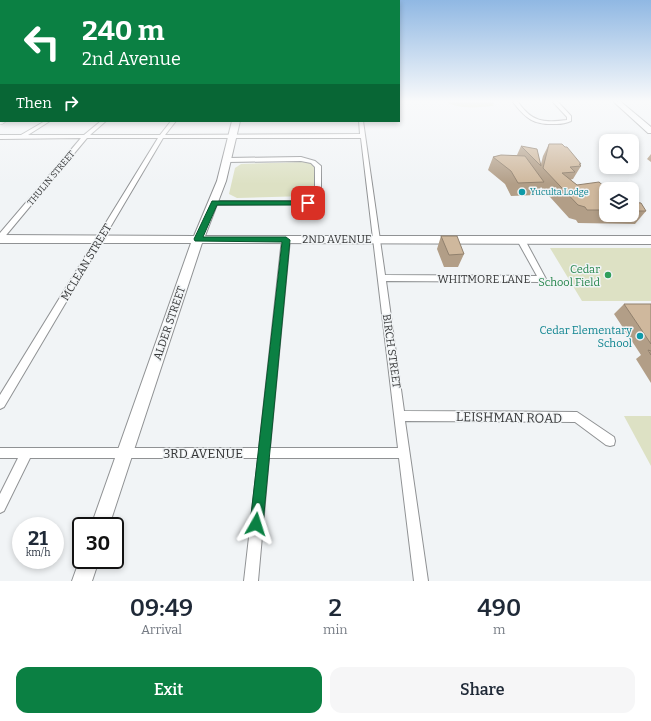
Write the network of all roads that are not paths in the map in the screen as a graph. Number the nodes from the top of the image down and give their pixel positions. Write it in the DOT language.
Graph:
graph roads {
  1 [pos="36,129"];
  2 [pos="94,129"];
  3 [pos="167,129"];
  4 [pos="233,129"];
  5 [pos="361,129"];
  6 [pos="362,136"];
  7 [pos="0,137"];
  8 [pos="85,137"];
  9 [pos="161,137"];
  10 [pos="230,137"];
  11 [pos="22,138"];
  12 [pos="226,160"];
  13 [pos="214,203"];
  14 [pos="0,239"];
  15 [pos="99,239"];
  16 [pos="198,239"];
  17 [pos="376,239"];
  18 [pos="286,240"];
  19 [pos="521,240"];
  20 [pos="651,240"];
  21 [pos="382,278"];
  22 [pos="0,404"];
  23 [pos="400,416"];
  24 [pos="610,441"];
  25 [pos="0,453"];
  26 [pos="27,453"];
  27 [pos="125,453"];
  28 [pos="264,453"];
  29 [pos="405,453"];
  30 [pos="0,507"];
  31 [pos="103,517"];
  32 [pos="86,569"];
  33 [pos="82,581"];
  34 [pos="251,581"];
  35 [pos="421,581"];
  1 -- 11 [label="street"];
  2 -- 8 [label="street, THULIN STREET"];
  3 -- 9 [label="street, MCLEAN STREET"];
  4 -- 10 [label="street, ALDER STREET"];
  5 -- 6 [label="street, BIRCH STREET"];
  6 -- 10 [label="street"];
  6 -- 17 [label="street, BIRCH STREET"];
  7 -- 11 [label="street"];
  8 -- 9 [label="street"];
  8 -- 11 [label="street"];
  8 -- 14 [label="street, THULIN STREET"];
  9 -- 10 [label="street"];
  9 -- 15 [label="street, MCLEAN STREET"];
  10 -- 12 [label="street, ALDER STREET"];
  12 -- 13 [label="street, ALDER STREET"];
  12 -- 13 [label="street"];
  13 -- 16 [label="street, ALDER STREET"];
  14 -- 15 [label="street, 2ND AVENUE"];
  15 -- 16 [label="street, 2ND AVENUE"];
  15 -- 22 [label="street, MCLEAN STREET"];
  16 -- 18 [label="street, 2ND AVENUE"];
  16 -- 27 [label="street, ALDER STREET"];
  17 -- 18 [label="street, 2ND AVENUE"];
  17 -- 19 [label="street, 2ND AVENUE"];
  17 -- 21 [label="street, BIRCH STREET"];
  18 -- 28 [label="street"];
  19 -- 20 [label="street, 2ND AVENUE"];
  19 -- 21 [label="street, WHITMORE LANE"];
  21 -- 23 [label="street, BIRCH STREET"];
  23 -- 24 [label="street, LEISHMAN ROAD"];
  23 -- 29 [label="street, BIRCH STREET"];
  25 -- 26 [label="street, 3RD AVENUE"];
  26 -- 27 [label="street, 3RD AVENUE"];
  26 -- 30 [label="street"];
  27 -- 28 [label="street, 3RD AVENUE"];
  27 -- 31 [label="street, ALDER STREET"];
  28 -- 29 [label="street, 3RD AVENUE"];
  28 -- 34 [label="street"];
  29 -- 35 [label="street, BIRCH STREET"];
  32 -- 33 [label="street"];
}
